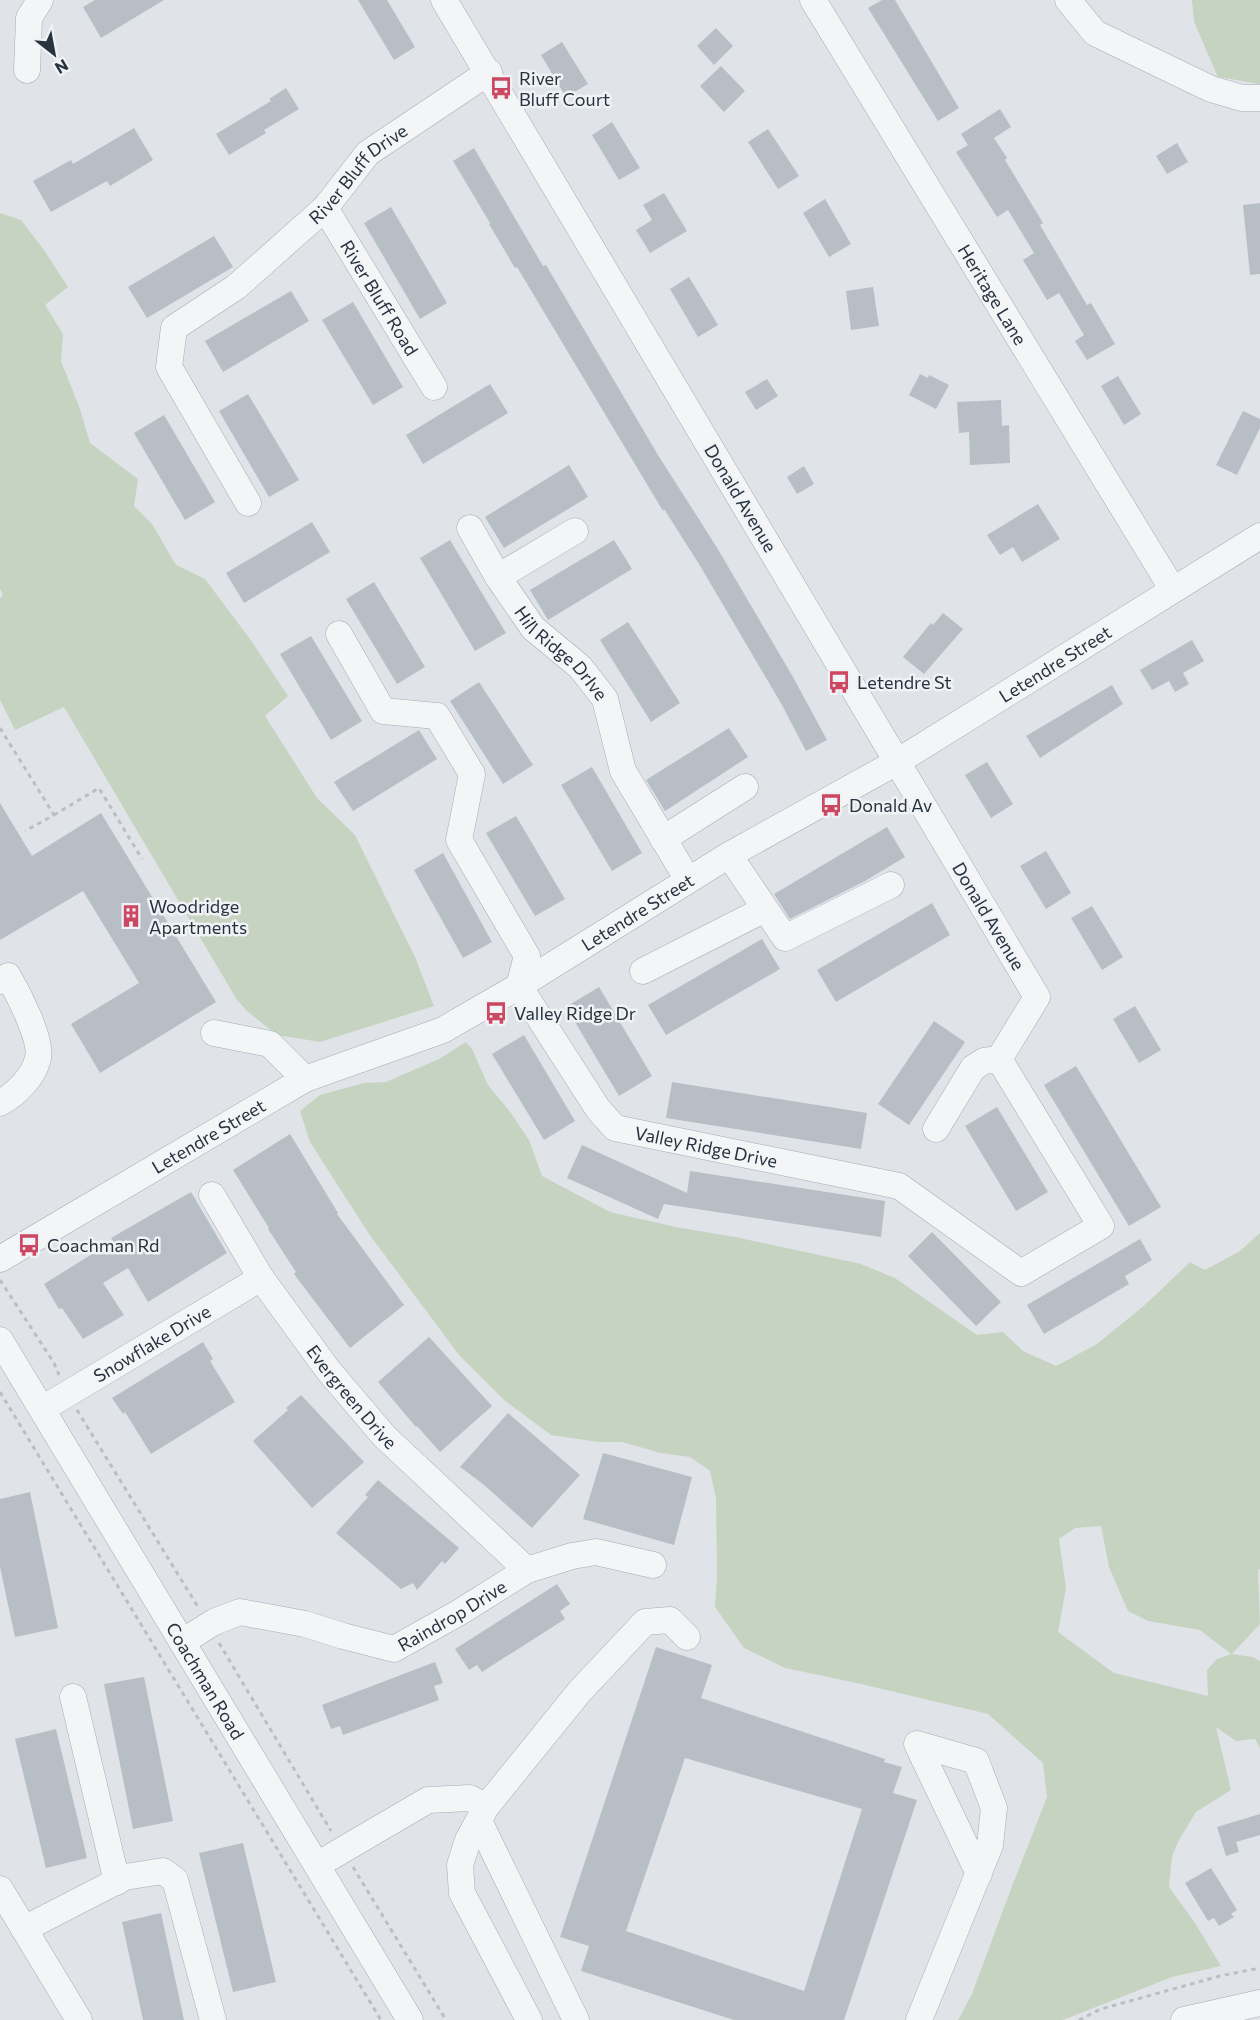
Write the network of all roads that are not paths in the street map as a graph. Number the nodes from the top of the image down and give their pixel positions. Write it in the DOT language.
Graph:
graph roads {
  1 [pos="40,0"];
  2 [pos="444,0"];
  3 [pos="813,0"];
  4 [pos="1068,0"];
  5 [pos="27,70"];
  6 [pos="489,72"];
  7 [pos="1260,98"];
  8 [pos="325,208"];
  9 [pos="434,387"];
  10 [pos="248,503"];
  11 [pos="470,528"];
  12 [pos="575,531"];
  13 [pos="1260,536"];
  14 [pos="498,578"];
  15 [pos="1173,590"];
  16 [pos="339,634"];
  17 [pos="897,762"];
  18 [pos="745,787"];
  19 [pos="663,839"];
  20 [pos="729,855"];
  21 [pos="688,880"];
  22 [pos="891,885"];
  23 [pos="765,909"];
  24 [pos="643,971"];
  25 [pos="0,981"];
  26 [pos="519,986"];
  27 [pos="214,1033"];
  28 [pos="999,1059"];
  29 [pos="305,1079"];
  30 [pos="0,1103"];
  31 [pos="936,1129"];
  32 [pos="212,1195"];
  33 [pos="0,1259"];
  34 [pos="261,1278"];
  35 [pos="0,1340"];
  36 [pos="42,1409"];
  37 [pos="653,1565"];
  38 [pos="527,1570"];
  39 [pos="687,1637"];
  40 [pos="182,1641"];
  41 [pos="73,1697"];
  42 [pos="483,1814"];
  43 [pos="317,1865"];
  44 [pos="979,1874"];
  45 [pos="117,1882"];
  46 [pos="0,1890"];
  47 [pos="24,1929"];
  48 [pos="1260,2003"];
  49 [pos="79,2020"];
  50 [pos="213,2020"];
  51 [pos="410,2020"];
  52 [pos="529,2020"];
  53 [pos="576,2020"];
  54 [pos="920,2020"];
  55 [pos="1184,2020"];
  1 -- 5 [label="street"];
  2 -- 6 [label="street, Donald Avenue"];
  3 -- 15 [label="street, Heritage Lane"];
  4 -- 7 [label="street"];
  6 -- 8 [label="street, River Bluff Drive"];
  6 -- 17 [label="street, Donald Avenue"];
  8 -- 9 [label="street, River Bluff Road"];
  8 -- 10 [label="street, River Bluff Drive"];
  11 -- 14 [label="street, Hill Ridge DrIve"];
  12 -- 14 [label="street"];
  13 -- 15 [label="street, Letendre Street"];
  14 -- 19 [label="street, Hill Ridge DrIve"];
  15 -- 17 [label="street, Letendre Street"];
  16 -- 26 [label="street"];
  17 -- 20 [label="street, Letendre Street"];
  17 -- 28 [label="street, Donald Avenue"];
  18 -- 19 [label="street"];
  19 -- 21 [label="street, Hill Ridge DrIve"];
  20 -- 21 [label="street, Letendre Street"];
  20 -- 23 [label="street"];
  21 -- 26 [label="street, Letendre Street"];
  22 -- 23 [label="street"];
  23 -- 24 [label="street"];
  25 -- 30 [label="street"];
  26 -- 28 [label="street, Valley Ridge Drive"];
  26 -- 29 [label="street, Letendre Street"];
  27 -- 29 [label="street"];
  28 -- 31 [label="street"];
  29 -- 33 [label="street, Letendre Street"];
  32 -- 34 [label="street, Evergreen Drive"];
  34 -- 36 [label="street, Snowflake Drive"];
  34 -- 38 [label="street, Evergreen Drive"];
  35 -- 36 [label="street, Coachman Road"];
  36 -- 40 [label="street, Coachman Road"];
  37 -- 38 [label="street, Raindrop Drive"];
  38 -- 40 [label="street, Raindrop Drive"];
  39 -- 42 [label="street"];
  40 -- 43 [label="street, Coachman Road"];
  41 -- 45 [label="street"];
  42 -- 43 [label="street"];
  42 -- 52 [label="street"];
  42 -- 53 [label="street"];
  43 -- 51 [label="street, Coachman Road"];
  44 -- 44 [label="street"];
  44 -- 54 [label="street"];
  45 -- 47 [label="street"];
  45 -- 50 [label="street"];
  46 -- 47 [label="street"];
  47 -- 49 [label="street"];
  48 -- 55 [label="street"];
}
